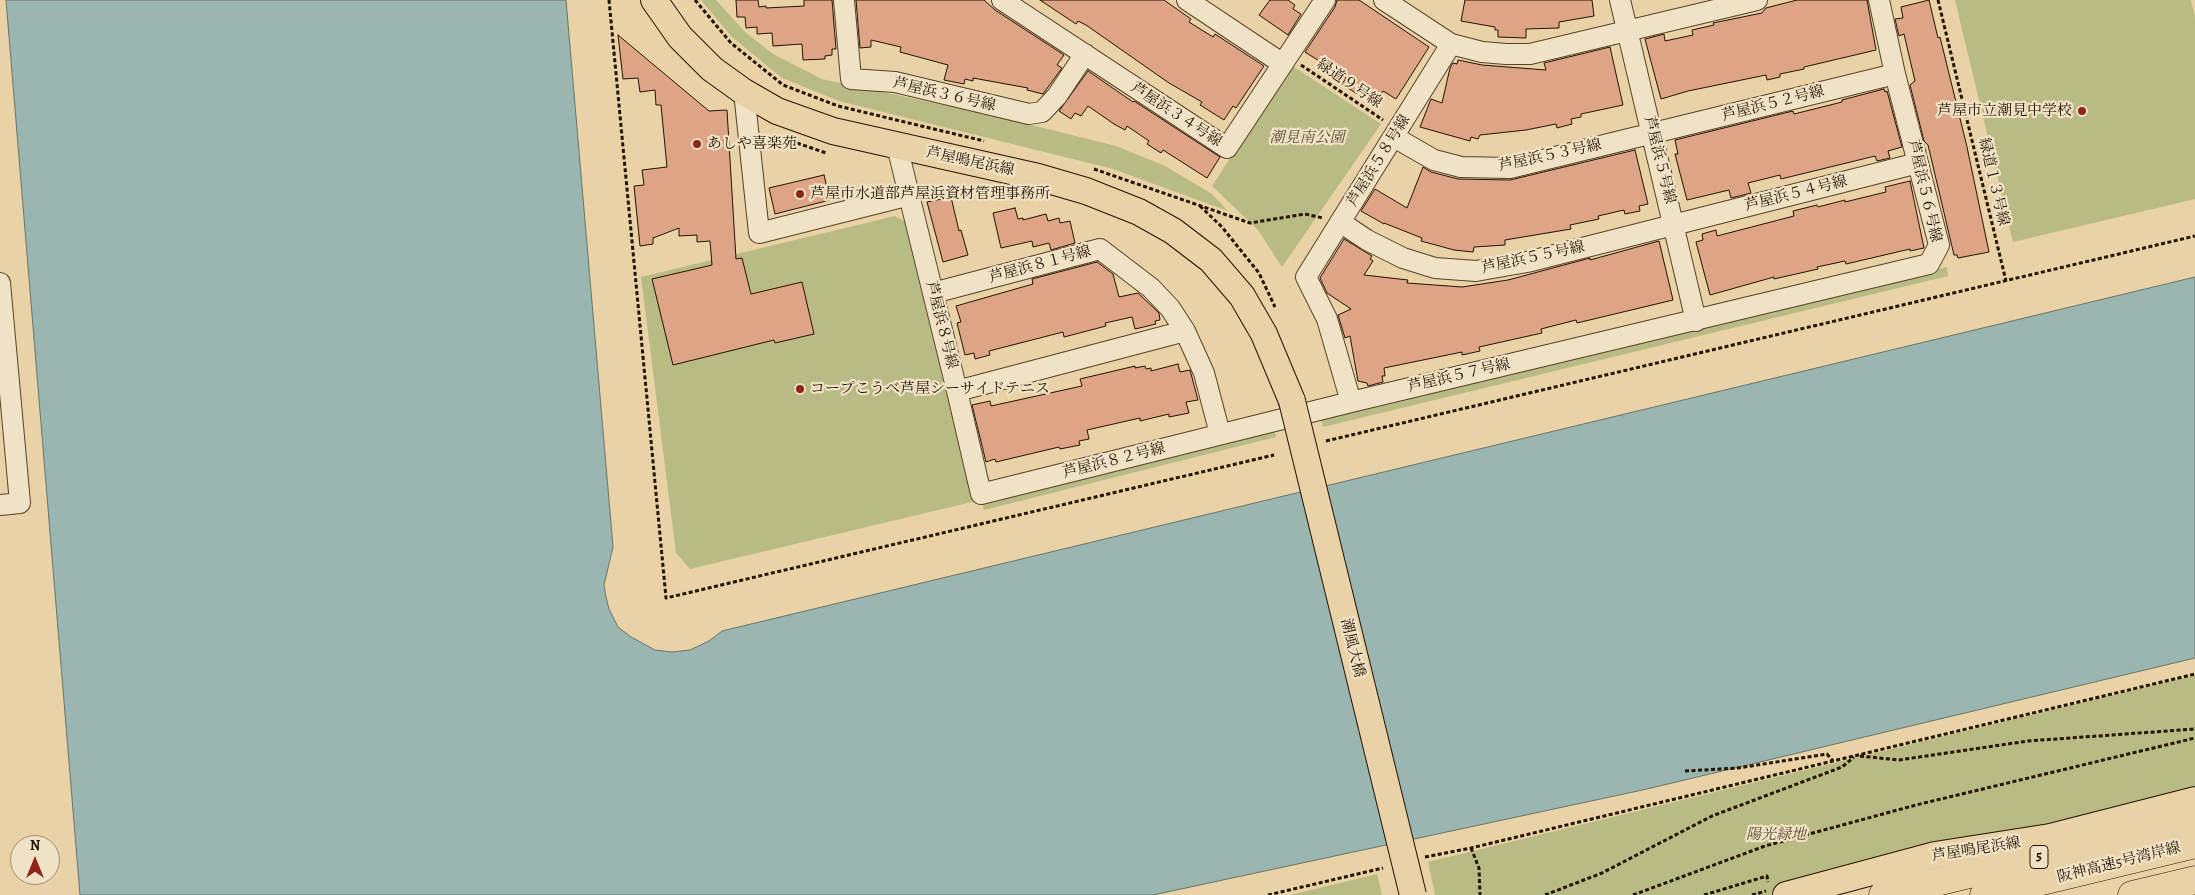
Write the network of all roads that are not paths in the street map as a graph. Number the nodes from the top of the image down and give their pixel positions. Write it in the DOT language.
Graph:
graph roads {
  1 [pos="654,0"];
  2 [pos="844,0"];
  3 [pos="1002,0"];
  4 [pos="1187,0"];
  5 [pos="1325,0"];
  6 [pos="1384,0"];
  7 [pos="1620,0"];
  8 [pos="1757,0"];
  9 [pos="1879,0"];
  10 [pos="1628,30"];
  11 [pos="1451,44"];
  12 [pos="1085,54"];
  13 [pos="1286,60"];
  14 [pos="1895,74"];
  15 [pos="744,92"];
  16 [pos="1652,133"];
  17 [pos="1396,134"];
  18 [pos="897,146"];
  19 [pos="1918,163"];
  20 [pos="910,195"];
  21 [pos="1340,222"];
  22 [pos="1674,224"];
  23 [pos="0,283"];
  24 [pos="933,293"];
  25 [pos="1696,321"];
  26 [pos="1185,331"];
  27 [pos="957,391"];
  28 [pos="1292,401"];
  29 [pos="1351,402"];
  30 [pos="1220,434"];
  31 [pos="0,505"];
  32 [pos="2195,800"];
  33 [pos="2195,819"];
  34 [pos="2050,838"];
  35 [pos="2195,844"];
  36 [pos="2195,880"];
  37 [pos="1778,893"];
  38 [pos="1412,895"];
  39 [pos="1828,895"];
  40 [pos="1883,895"];
  41 [pos="1984,895"];
  42 [pos="2132,895"];
  1 -- 15 [label="main road, 芦屋鳴尾浜線"];
  2 -- 12 [label="street, 芦屋浜３６号線"];
  3 -- 12 [label="street, 芦屋浜３４号線"];
  4 -- 13 [label="street"];
  5 -- 13 [label="street, 芦屋浜３４号線"];
  6 -- 11 [label="street"];
  7 -- 10 [label="street, 芦屋浜５号線"];
  8 -- 10 [label="street"];
  9 -- 14 [label="street, 芦屋浜５６号線"];
  10 -- 11 [label="street"];
  10 -- 16 [label="street, 芦屋浜５号線"];
  11 -- 17 [label="street, 芦屋浜５８号線"];
  12 -- 13 [label="street, 芦屋浜３４号線"];
  14 -- 16 [label="street, 芦屋浜５２号線"];
  14 -- 19 [label="street, 芦屋浜５６号線"];
  15 -- 18 [label="main road, 芦屋鳴尾浜線"];
  15 -- 20 [label="street"];
  16 -- 17 [label="street, 芦屋浜５３号線"];
  16 -- 22 [label="street, 芦屋浜５号線"];
  17 -- 21 [label="street, 芦屋浜５８号線"];
  18 -- 20 [label="street, 芦屋浜８号線"];
  18 -- 28 [label="main road, 芦屋鳴尾浜線"];
  19 -- 22 [label="street, 芦屋浜５４号線"];
  19 -- 25 [label="street, 芦屋浜５６号線"];
  20 -- 24 [label="street, 芦屋浜８号線"];
  21 -- 22 [label="street, 芦屋浜５５号線"];
  21 -- 29 [label="street, 芦屋浜５８号線"];
  22 -- 25 [label="street, 芦屋浜５号線"];
  23 -- 31 [label="street"];
  24 -- 26 [label="street, 芦屋浜８１号線"];
  24 -- 27 [label="street, 芦屋浜８号線"];
  25 -- 29 [label="street, 芦屋浜５７号線"];
  26 -- 27 [label="street"];
  26 -- 30 [label="street, 芦屋浜８１号線"];
  27 -- 30 [label="street, 芦屋浜８２号線"];
  28 -- 38 [label="main road, 潮風大橋, bridge"];
  29 -- 30 [label="street, 芦屋浜８２号線"];
  32 -- 34 [label="main road, 芦屋鳴尾浜線"];
  33 -- 40 [label="highway, 5"];
  34 -- 37 [label="main road, 芦屋鳴尾浜線"];
  34 -- 39 [label="main road"];
  35 -- 41 [label="highway, 阪神高速5号湾岸線 / 5"];
  36 -- 42 [label="highway"];
}
